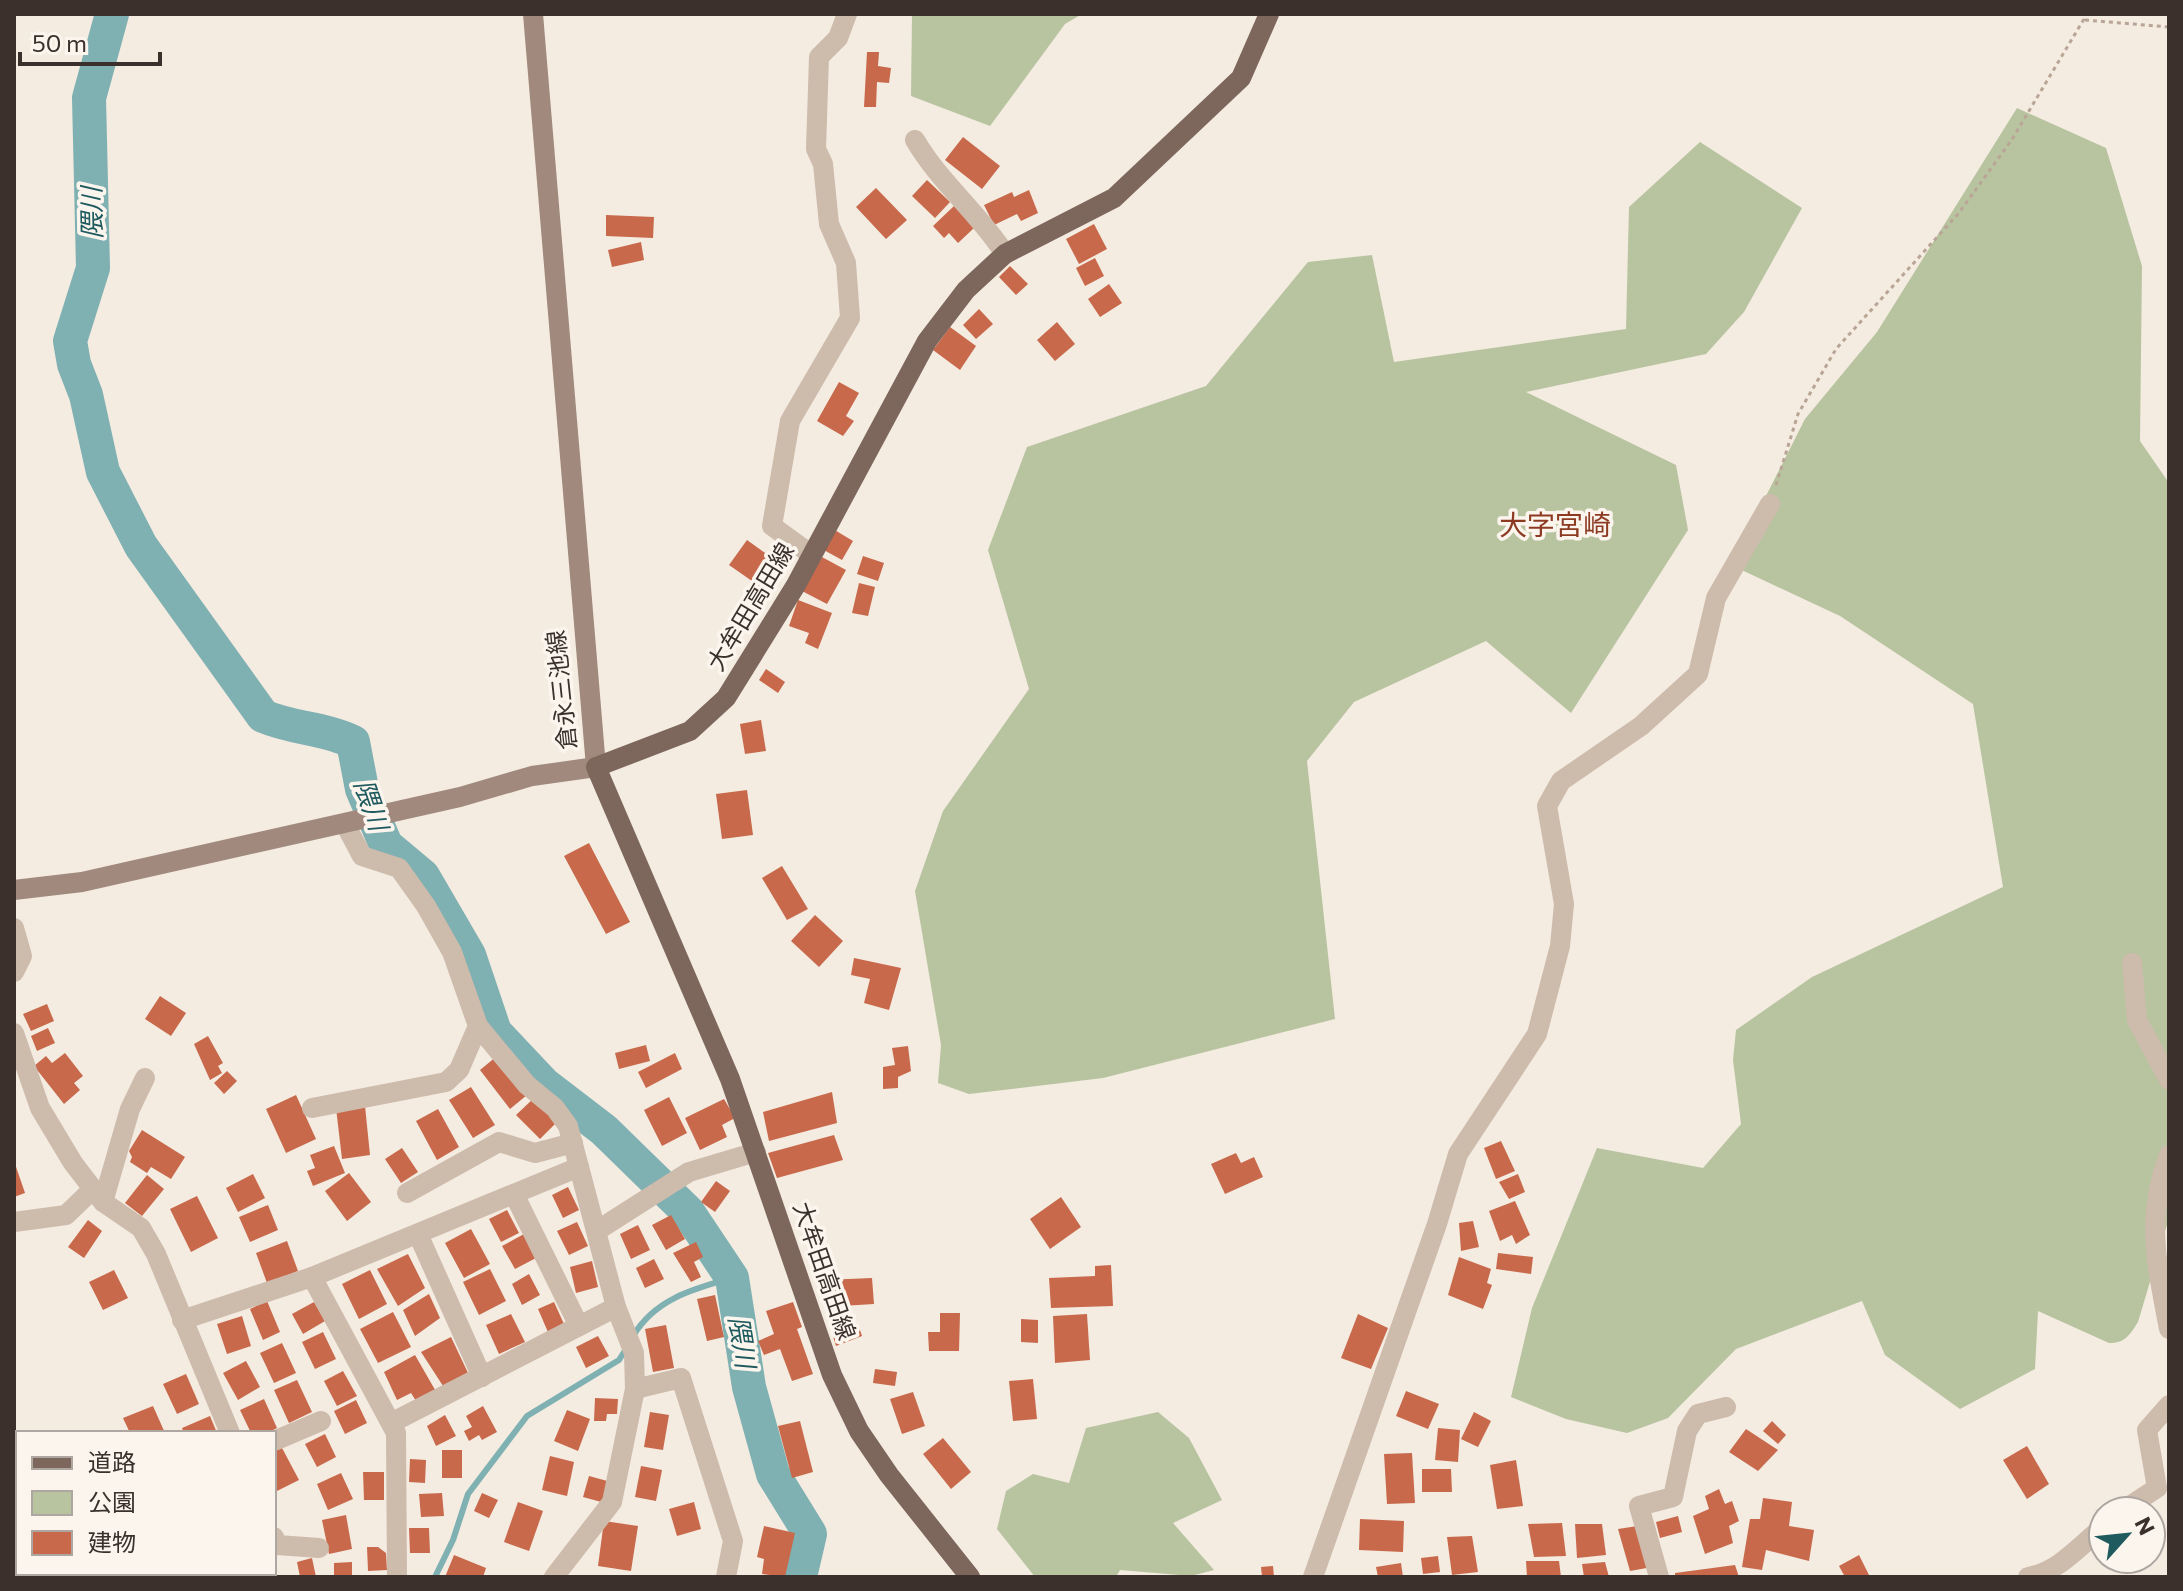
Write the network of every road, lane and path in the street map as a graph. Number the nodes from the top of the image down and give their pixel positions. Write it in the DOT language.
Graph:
graph roads {
  1 [pos="533,14"];
  2 [pos="847,14"];
  3 [pos="1269,14"];
  4 [pos="2083,17"];
  5 [pos="2169,27"];
  6 [pos="915,140"];
  7 [pos="1005,254"];
  8 [pos="1770,504"];
  9 [pos="812,555"];
  10 [pos="596,767"];
  11 [pos="345,824"];
  12 [pos="14,890"];
  13 [pos="14,928"];
  14 [pos="2132,963"];
  15 [pos="14,972"];
  16 [pos="478,1026"];
  17 [pos="14,1033"];
  18 [pos="145,1078"];
  19 [pos="2169,1080"];
  20 [pos="312,1108"];
  21 [pos="573,1143"];
  22 [pos="756,1152"];
  23 [pos="2169,1155"];
  24 [pos="579,1167"];
  25 [pos="407,1193"];
  26 [pos="514,1194"];
  27 [pos="98,1195"];
  28 [pos="14,1222"];
  29 [pos="598,1230"];
  30 [pos="418,1234"];
  31 [pos="312,1277"];
  32 [pos="616,1307"];
  33 [pos="182,1320"];
  34 [pos="579,1326"];
  35 [pos="2169,1329"];
  36 [pos="482,1377"];
  37 [pos="635,1389"];
  38 [pos="2169,1405"];
  39 [pos="1726,1407"];
  40 [pos="321,1421"];
  41 [pos="391,1423"];
  42 [pos="229,1431"];
  43 [pos="276,1440"];
  44 [pos="2146,1495"];
  45 [pos="2087,1541"];
  46 [pos="276,1542"];
  47 [pos="319,1548"];
  48 [pos="397,1577"];
  49 [pos="554,1577"];
  50 [pos="726,1577"];
  51 [pos="970,1577"];
  52 [pos="1313,1577"];
  53 [pos="1659,1577"];
  54 [pos="2028,1577"];
  1 -- 10 [label="main road, 倉永三池線"];
  2 -- 9 [label="street"];
  3 -- 7 [label="main road, 大牟田高田線"];
  4 -- 5 [label="path"];
  4 -- 8 [label="path"];
  6 -- 7 [label="street"];
  7 -- 9 [label="main road, 大牟田高田線"];
  8 -- 52 [label="street"];
  9 -- 10 [label="main road, 大牟田高田線"];
  10 -- 11 [label="main road, 倉永三池線"];
  10 -- 22 [label="main road, 大牟田高田線"];
  11 -- 12 [label="main road, 倉永三池線"];
  11 -- 16 [label="street"];
  13 -- 15 [label="street"];
  14 -- 19 [label="street"];
  16 -- 20 [label="street"];
  16 -- 21 [label="street"];
  17 -- 27 [label="street"];
  18 -- 27 [label="street"];
  21 -- 24 [label="street"];
  21 -- 25 [label="street"];
  22 -- 29 [label="street"];
  22 -- 51 [label="main road, 大牟田高田線"];
  23 -- 35 [label="street"];
  24 -- 26 [label="street"];
  24 -- 29 [label="street"];
  26 -- 30 [label="street"];
  26 -- 34 [label="street"];
  27 -- 28 [label="street"];
  27 -- 33 [label="street"];
  29 -- 32 [label="street"];
  30 -- 31 [label="street"];
  30 -- 36 [label="street"];
  31 -- 33 [label="street"];
  31 -- 41 [label="street"];
  32 -- 34 [label="street"];
  32 -- 37 [label="street"];
  33 -- 42 [label="street"];
  34 -- 36 [label="street"];
  36 -- 41 [label="street"];
  37 -- 49 [label="street"];
  37 -- 50 [label="street"];
  38 -- 44 [label="street"];
  39 -- 53 [label="street"];
  40 -- 43 [label="street"];
  41 -- 48 [label="street"];
  45 -- 54 [label="street"];
  46 -- 47 [label="street"];
}
